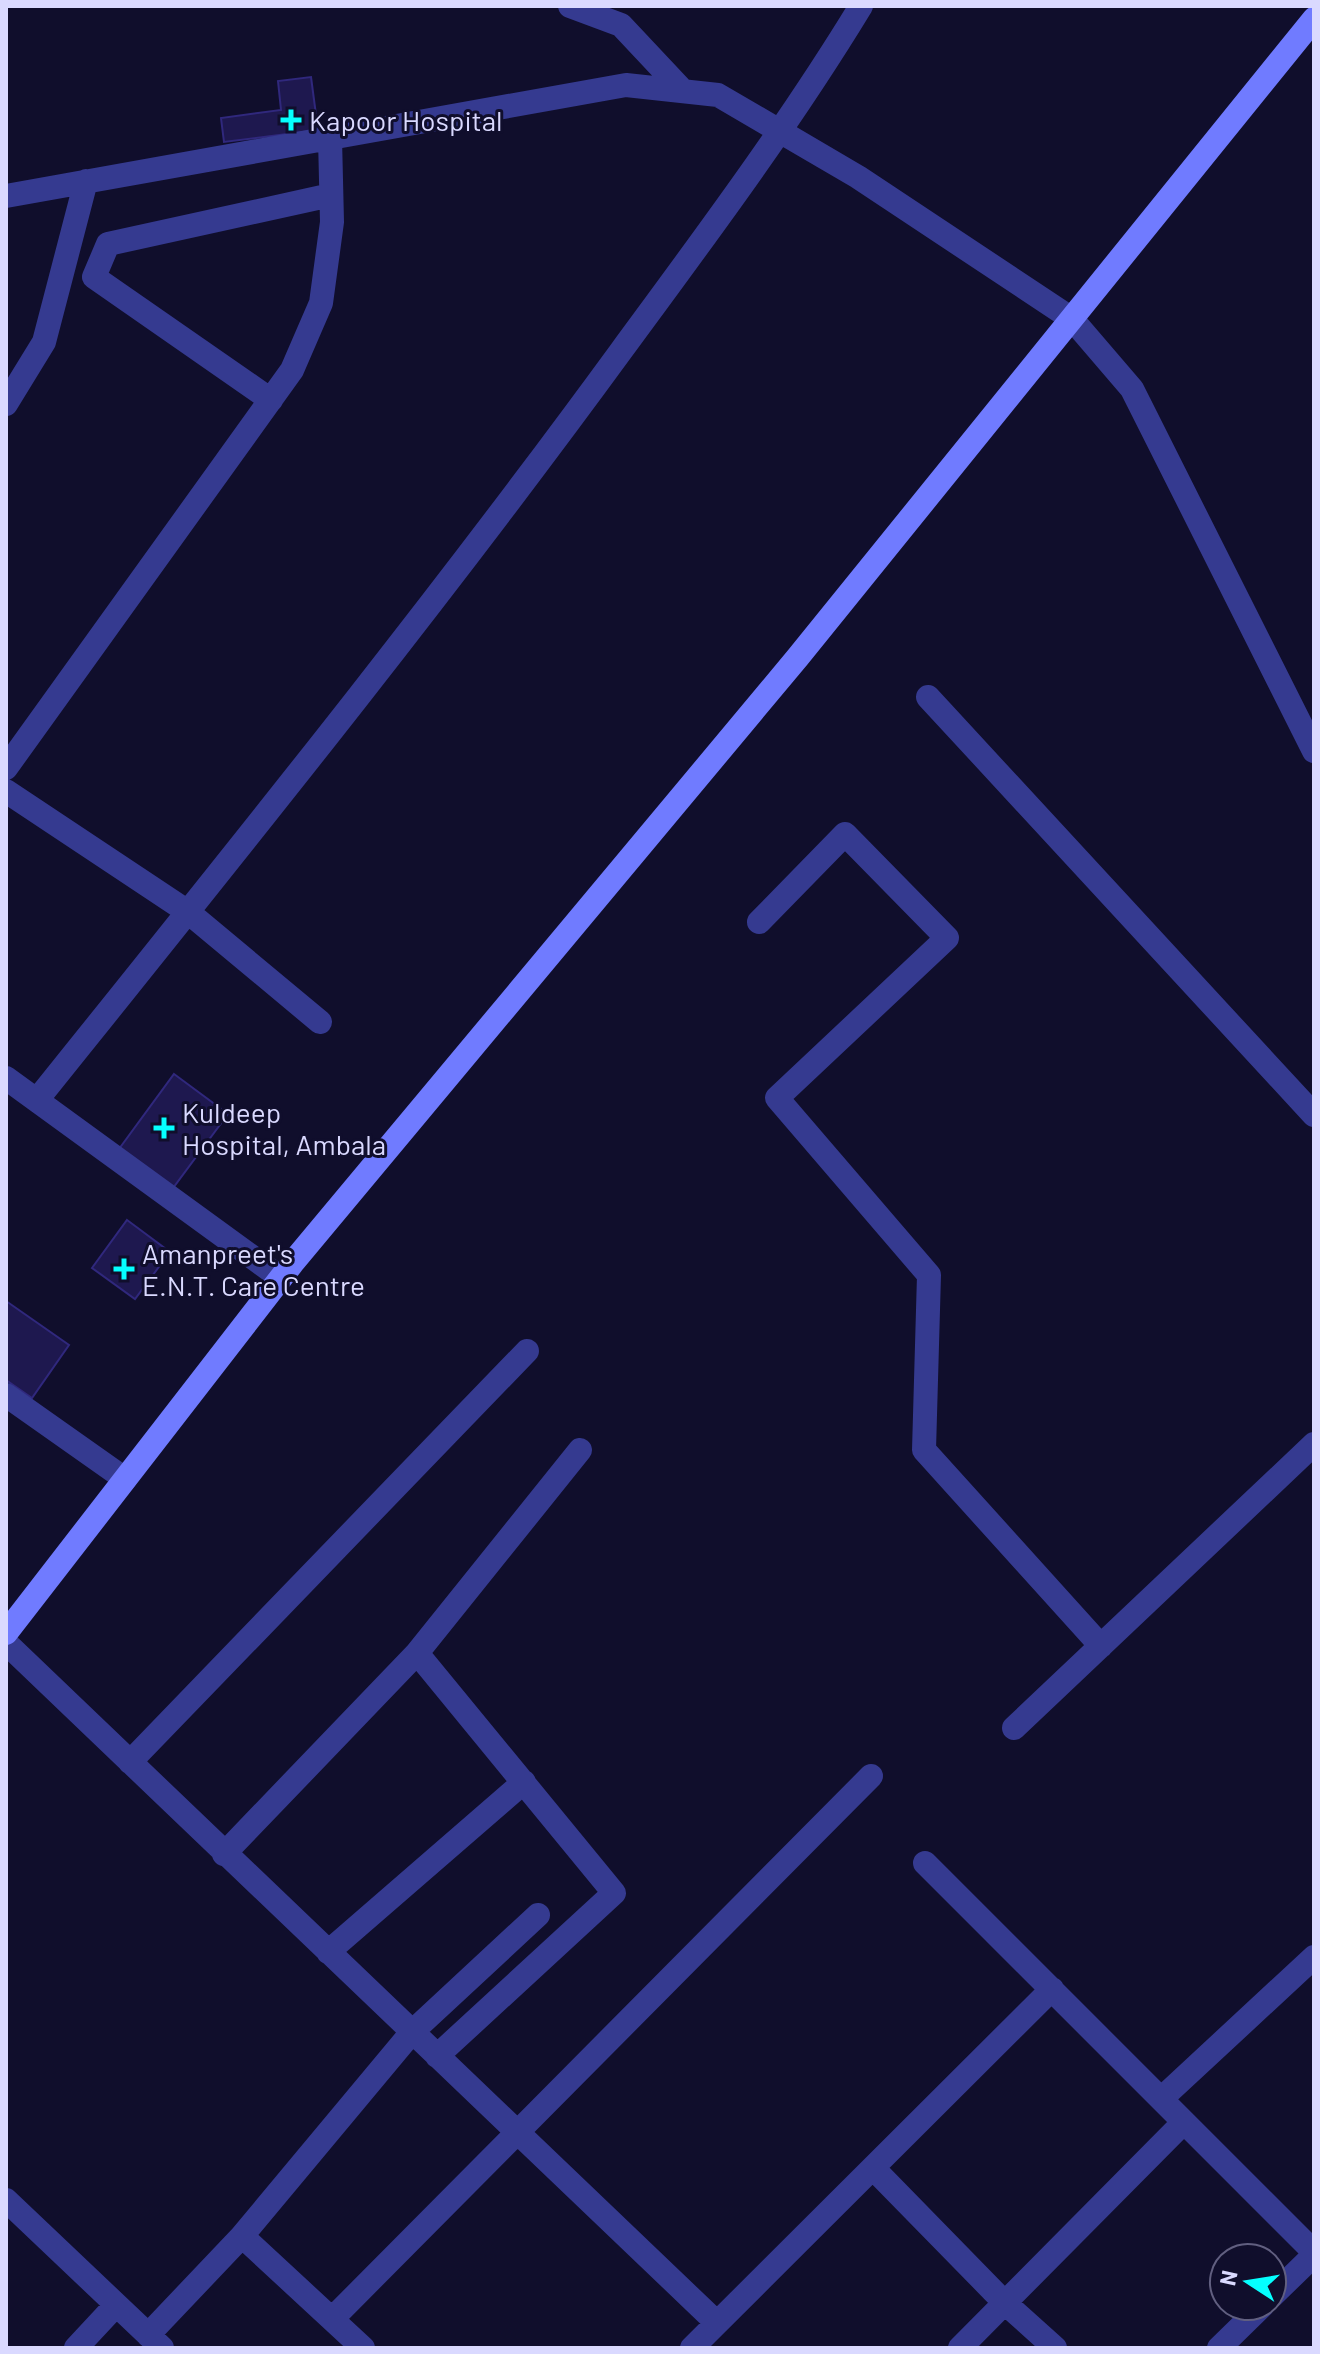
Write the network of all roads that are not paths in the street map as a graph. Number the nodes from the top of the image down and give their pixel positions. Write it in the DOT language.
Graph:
graph roads {
  1 [pos="570,6"];
  2 [pos="861,6"];
  3 [pos="1314,19"];
  4 [pos="683,91"];
  5 [pos="781,132"];
  6 [pos="330,138"];
  7 [pos="86,181"];
  8 [pos="331,195"];
  9 [pos="6,196"];
  10 [pos="1072,319"];
  11 [pos="271,400"];
  12 [pos="6,404"];
  13 [pos="928,697"];
  14 [pos="1314,751"];
  15 [pos="6,768"];
  16 [pos="6,791"];
  17 [pos="188,912"];
  18 [pos="759,922"];
  19 [pos="320,1022"];
  20 [pos="6,1078"];
  21 [pos="37,1100"];
  22 [pos="1314,1115"];
  23 [pos="281,1278"];
  24 [pos="527,1351"];
  25 [pos="6,1395"];
  26 [pos="1314,1444"];
  27 [pos="580,1450"];
  28 [pos="125,1479"];
  29 [pos="6,1633"];
  30 [pos="6,1643"];
  31 [pos="1101,1646"];
  32 [pos="417,1653"];
  33 [pos="1014,1728"];
  34 [pos="130,1762"];
  35 [pos="871,1776"];
  36 [pos="524,1782"];
  37 [pos="224,1854"];
  38 [pos="925,1863"];
  39 [pos="538,1915"];
  40 [pos="328,1952"];
  41 [pos="1314,1957"];
  42 [pos="1052,1989"];
  43 [pos="412,2032"];
  44 [pos="437,2056"];
  45 [pos="1161,2099"];
  46 [pos="1184,2122"];
  47 [pos="517,2132"];
  48 [pos="873,2168"];
  49 [pos="6,2200"];
  50 [pos="242,2236"];
  51 [pos="1314,2253"];
  52 [pos="1288,2280"];
  53 [pos="1005,2303"];
  54 [pos="116,2305"];
  55 [pos="332,2319"];
  56 [pos="1246,2322"];
  57 [pos="717,2323"];
  58 [pos="155,2341"];
  59 [pos="76,2348"];
  60 [pos="363,2348"];
  61 [pos="692,2348"];
  62 [pos="960,2348"];
  63 [pos="1055,2348"];
  64 [pos="1219,2348"];
  1 -- 4 [label="street"];
  2 -- 5 [label="street"];
  3 -- 10 [label="street"];
  4 -- 5 [label="street"];
  4 -- 6 [label="street"];
  5 -- 10 [label="street"];
  5 -- 17 [label="street"];
  6 -- 7 [label="street"];
  6 -- 8 [label="street"];
  7 -- 9 [label="street"];
  7 -- 12 [label="street"];
  8 -- 11 [label="street"];
  8 -- 11 [label="street"];
  10 -- 14 [label="street"];
  10 -- 23 [label="street"];
  11 -- 15 [label="street"];
  13 -- 22 [label="street"];
  16 -- 17 [label="street"];
  17 -- 19 [label="street"];
  17 -- 21 [label="street"];
  18 -- 31 [label="street"];
  20 -- 21 [label="street"];
  21 -- 23 [label="street"];
  23 -- 28 [label="street"];
  24 -- 34 [label="street"];
  25 -- 28 [label="street"];
  26 -- 31 [label="street"];
  27 -- 32 [label="street"];
  28 -- 29 [label="street"];
  30 -- 34 [label="street"];
  31 -- 33 [label="street"];
  32 -- 36 [label="street"];
  32 -- 37 [label="street"];
  34 -- 37 [label="street"];
  35 -- 47 [label="street"];
  36 -- 40 [label="street"];
  36 -- 44 [label="street"];
  37 -- 40 [label="street"];
  38 -- 42 [label="street"];
  39 -- 43 [label="street"];
  40 -- 43 [label="street"];
  41 -- 45 [label="street"];
  42 -- 45 [label="street"];
  42 -- 48 [label="street"];
  43 -- 44 [label="street"];
  43 -- 50 [label="street"];
  44 -- 47 [label="street"];
  45 -- 46 [label="street"];
  46 -- 51 [label="street"];
  46 -- 53 [label="street"];
  47 -- 55 [label="street"];
  47 -- 57 [label="street"];
  48 -- 53 [label="street"];
  48 -- 57 [label="street"];
  49 -- 54 [label="street"];
  50 -- 55 [label="street"];
  50 -- 58 [label="street"];
  51 -- 52 [label="street"];
  53 -- 62 [label="street"];
  53 -- 63 [label="street"];
  54 -- 58 [label="street"];
  54 -- 59 [label="street"];
  55 -- 60 [label="street"];
  56 -- 64 [label="street"];
  57 -- 61 [label="street"];
}
